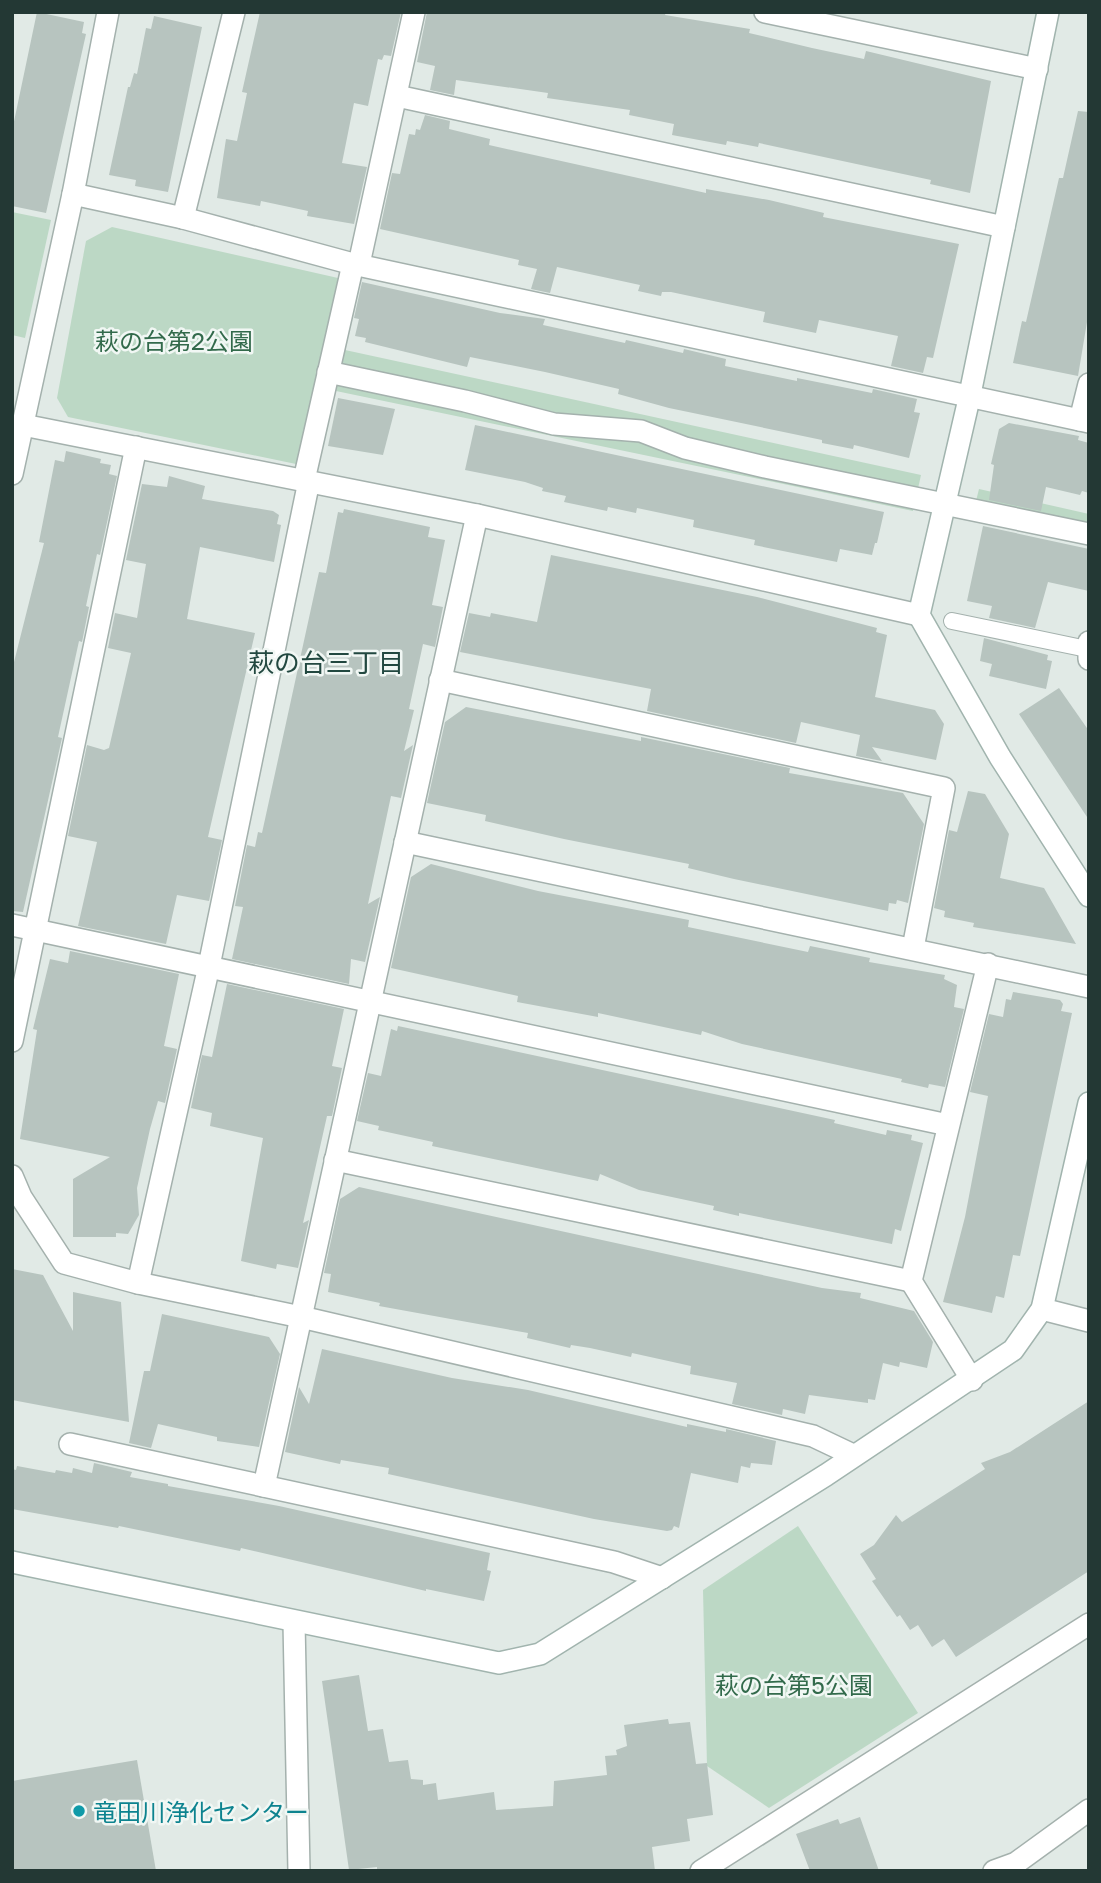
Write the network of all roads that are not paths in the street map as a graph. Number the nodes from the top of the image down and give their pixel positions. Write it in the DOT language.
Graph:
graph roads {
  1 [pos="108,12"];
  2 [pos="234,12"];
  3 [pos="414,12"];
  4 [pos="765,12"];
  5 [pos="1048,12"];
  6 [pos="1037,69"];
  7 [pos="397,96"];
  8 [pos="73,194"];
  9 [pos="183,218"];
  10 [pos="1004,227"];
  11 [pos="356,264"];
  12 [pos="328,372"];
  13 [pos="1089,384"];
  14 [pos="969,399"];
  15 [pos="1084,421"];
  16 [pos="23,425"];
  17 [pos="135,447"];
  18 [pos="12,474"];
  19 [pos="307,480"];
  20 [pos="944,503"];
  21 [pos="477,515"];
  22 [pos="1089,534"];
  23 [pos="919,615"];
  24 [pos="952,621"];
  25 [pos="1088,650"];
  26 [pos="440,680"];
  27 [pos="405,842"];
  28 [pos="1089,896"];
  29 [pos="12,925"];
  30 [pos="34,930"];
  31 [pos="913,948"];
  32 [pos="988,964"];
  33 [pos="209,966"];
  34 [pos="1089,987"];
  35 [pos="370,1000"];
  36 [pos="12,1041"];
  37 [pos="1089,1103"];
  38 [pos="948,1125"];
  39 [pos="1084,1154"];
  40 [pos="335,1160"];
  41 [pos="12,1176"];
  42 [pos="911,1281"];
  43 [pos="138,1283"];
  44 [pos="1042,1309"];
  45 [pos="301,1317"];
  46 [pos="1089,1321"];
  47 [pos="972,1380"];
  48 [pos="70,1444"];
  49 [pos="853,1455"];
  50 [pos="264,1486"];
  51 [pos="12,1562"];
  52 [pos="662,1578"];
  53 [pos="294,1622"];
  54 [pos="1089,1624"];
  55 [pos="1089,1810"];
  56 [pos="299,1871"];
  57 [pos="701,1871"];
  58 [pos="994,1871"];
  1 -- 8 [label="street"];
  2 -- 9 [label="street"];
  3 -- 7 [label="street"];
  4 -- 6 [label="street"];
  5 -- 6 [label="street"];
  6 -- 10 [label="street"];
  7 -- 10 [label="street"];
  7 -- 11 [label="street"];
  8 -- 9 [label="street"];
  8 -- 16 [label="street"];
  9 -- 11 [label="street"];
  10 -- 14 [label="street"];
  11 -- 12 [label="street"];
  11 -- 14 [label="street"];
  12 -- 19 [label="street"];
  12 -- 20 [label="street"];
  13 -- 15 [label="street"];
  14 -- 15 [label="street"];
  14 -- 20 [label="street"];
  16 -- 17 [label="street"];
  16 -- 18 [label="street"];
  17 -- 19 [label="street"];
  17 -- 30 [label="street"];
  19 -- 21 [label="street"];
  19 -- 33 [label="street"];
  20 -- 22 [label="street"];
  20 -- 23 [label="street"];
  21 -- 23 [label="street"];
  21 -- 26 [label="street"];
  23 -- 28 [label="street"];
  24 -- 25 [label="lane"];
  26 -- 27 [label="street"];
  26 -- 31 [label="street"];
  27 -- 31 [label="street"];
  27 -- 35 [label="street"];
  29 -- 30 [label="street"];
  30 -- 33 [label="street"];
  30 -- 36 [label="street"];
  31 -- 32 [label="street"];
  32 -- 34 [label="street"];
  32 -- 38 [label="street"];
  33 -- 35 [label="street"];
  33 -- 43 [label="street"];
  35 -- 38 [label="street"];
  35 -- 40 [label="street"];
  37 -- 39 [label="street"];
  38 -- 42 [label="street"];
  39 -- 44 [label="street"];
  40 -- 42 [label="street"];
  40 -- 45 [label="street"];
  41 -- 43 [label="street"];
  42 -- 47 [label="street"];
  43 -- 45 [label="street"];
  44 -- 46 [label="street"];
  44 -- 47 [label="street"];
  45 -- 49 [label="street"];
  45 -- 50 [label="street"];
  47 -- 49 [label="street"];
  48 -- 50 [label="street"];
  49 -- 52 [label="street"];
  50 -- 52 [label="street"];
  51 -- 53 [label="street"];
  52 -- 53 [label="street"];
  53 -- 56 [label="street"];
  54 -- 57 [label="street"];
  55 -- 58 [label="street"];
}
